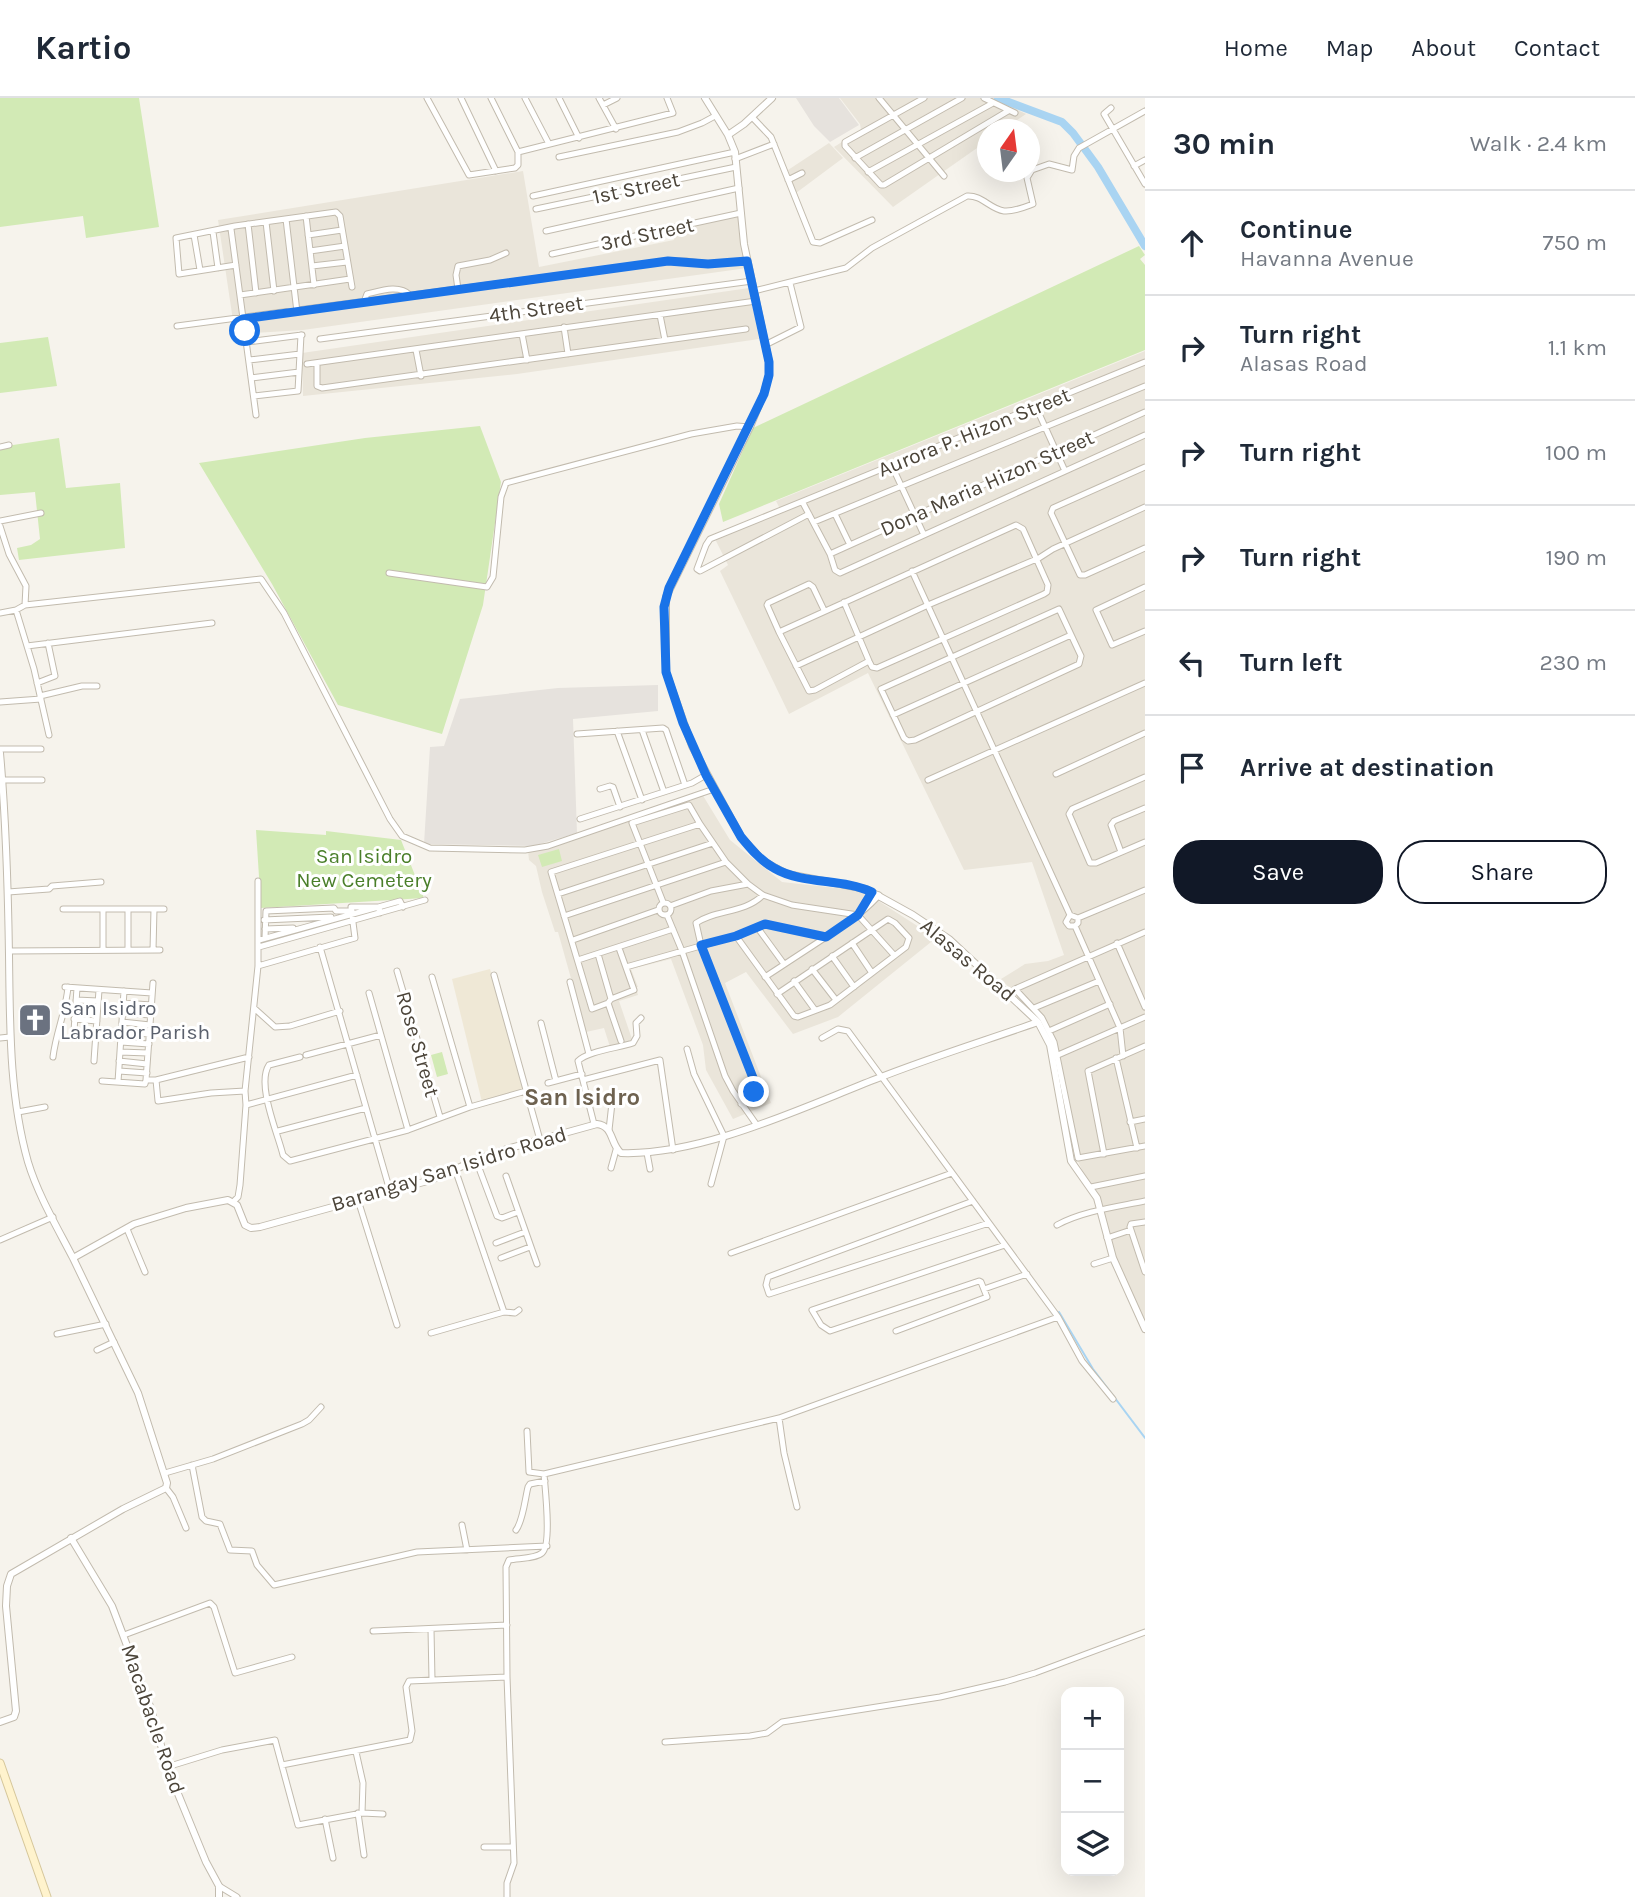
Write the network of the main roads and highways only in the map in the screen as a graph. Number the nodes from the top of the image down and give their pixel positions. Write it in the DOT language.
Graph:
graph roads {
  1 [pos="0,1763"];
  2 [pos="47,1897"];
  1 -- 2 [label="main road"];
}
